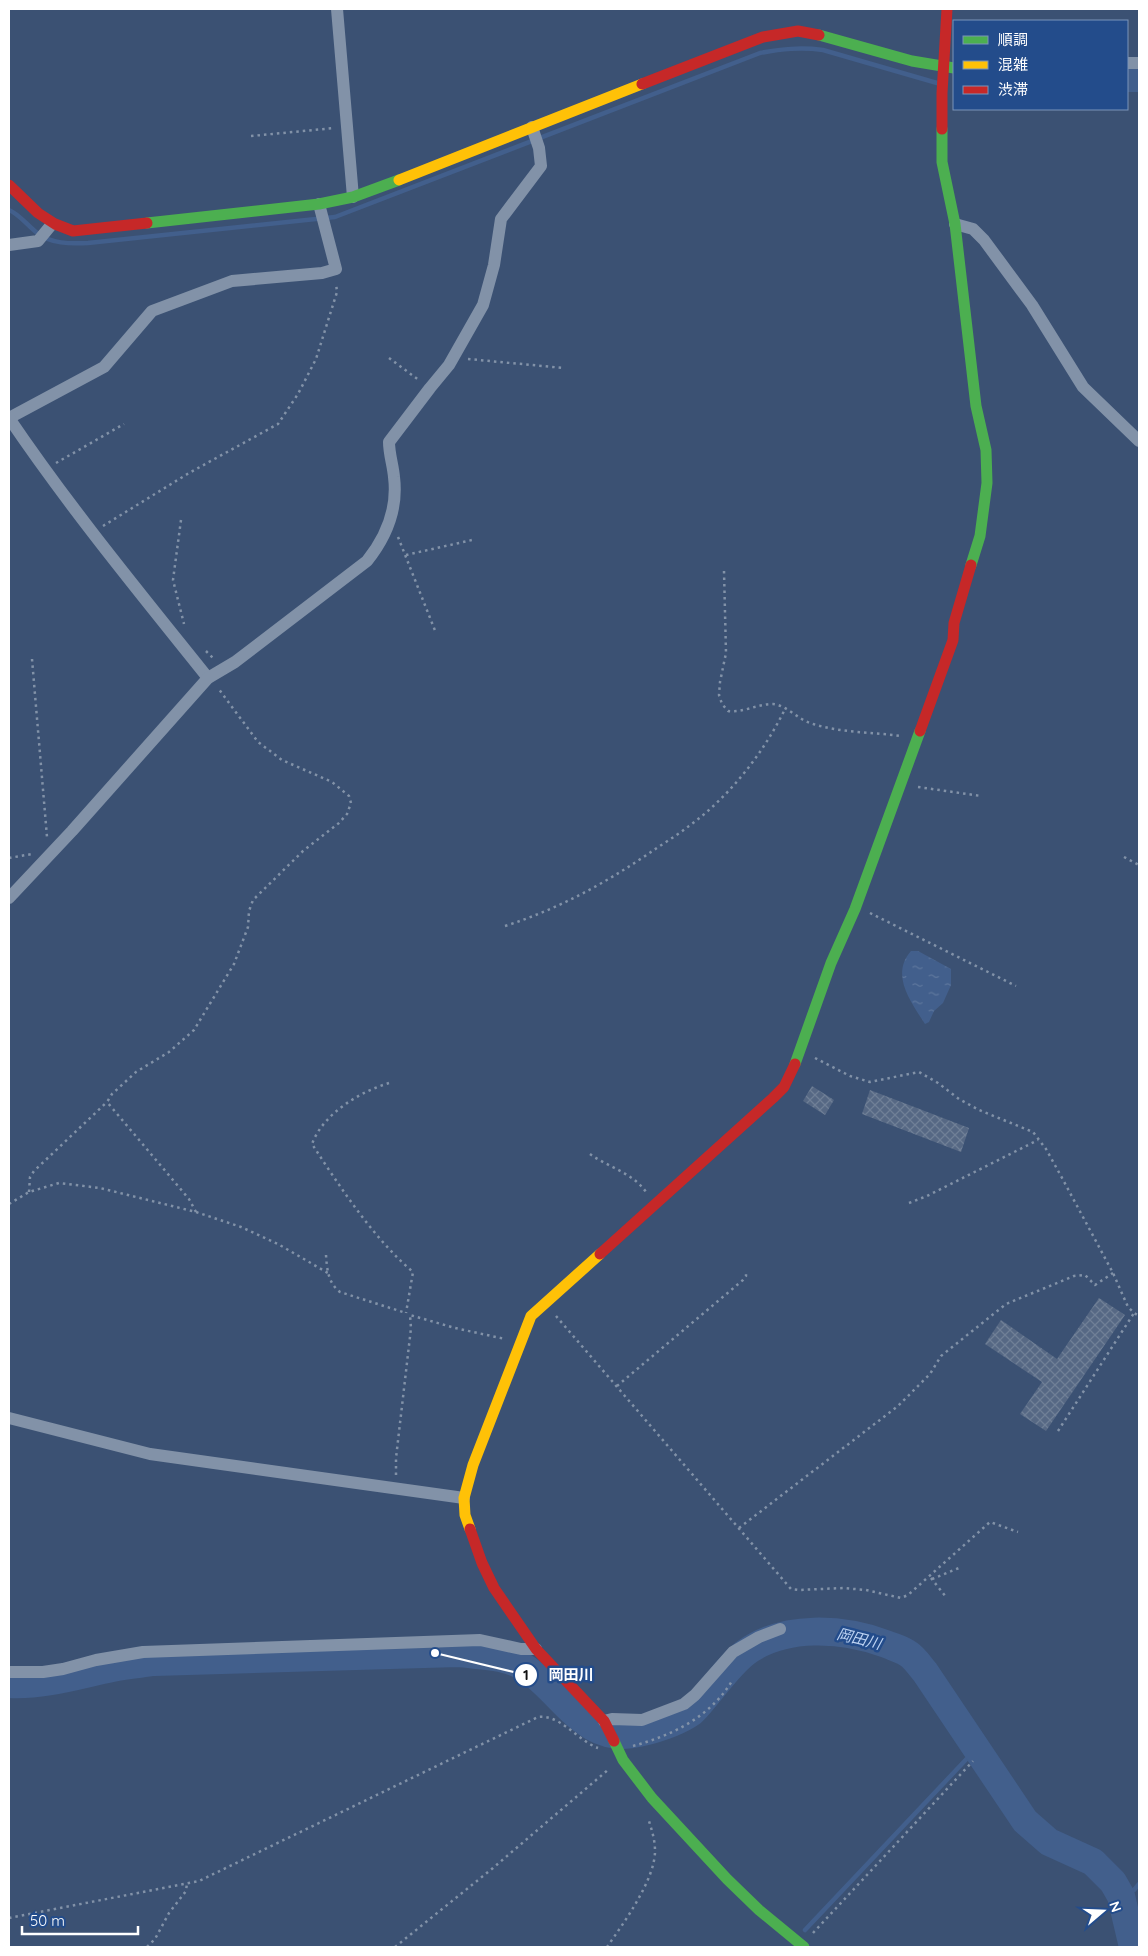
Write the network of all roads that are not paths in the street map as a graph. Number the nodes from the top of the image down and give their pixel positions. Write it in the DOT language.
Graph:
graph roads {
  1 [pos="337,9"];
  2 [pos="947,9"];
  3 [pos="947,70"];
  4 [pos="532,130"];
  5 [pos="9,185"];
  6 [pos="353,196"];
  7 [pos="321,208"];
  8 [pos="955,224"];
  9 [pos="50,227"];
  10 [pos="9,245"];
  11 [pos="9,418"];
  12 [pos="1139,441"];
  13 [pos="214,674"];
  14 [pos="9,898"];
  15 [pos="9,1418"];
  16 [pos="464,1498"];
  17 [pos="780,1630"];
  18 [pos="536,1649"];
  19 [pos="9,1672"];
  20 [pos="605,1723"];
  21 [pos="802,1946"];
  1 -- 6 [label="street"];
  2 -- 3 [label="street"];
  3 -- 4 [label="street"];
  3 -- 8 [label="street"];
  4 -- 6 [label="street"];
  4 -- 13 [label="street"];
  5 -- 9 [label="street"];
  6 -- 7 [label="street"];
  7 -- 9 [label="street"];
  7 -- 11 [label="street"];
  8 -- 12 [label="street"];
  8 -- 16 [label="street"];
  9 -- 10 [label="street"];
  11 -- 13 [label="street"];
  13 -- 14 [label="street"];
  15 -- 16 [label="street"];
  16 -- 18 [label="street"];
  17 -- 20 [label="street"];
  18 -- 19 [label="street"];
  18 -- 20 [label="street"];
  20 -- 21 [label="street"];
}
